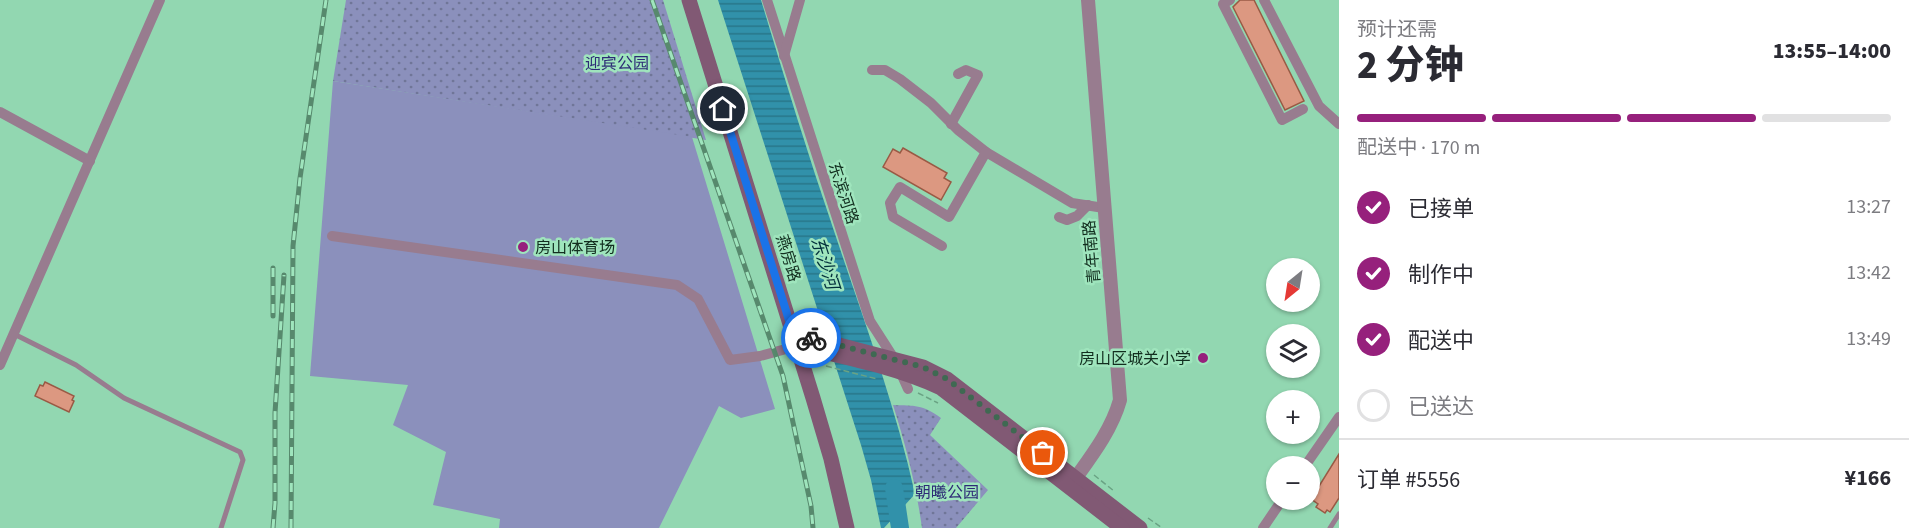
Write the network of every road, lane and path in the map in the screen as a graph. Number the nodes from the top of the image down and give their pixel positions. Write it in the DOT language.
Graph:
graph roads {
  1 [pos="160,0"];
  2 [pos="689,0"];
  3 [pos="766,0"];
  4 [pos="800,0"];
  5 [pos="1088,0"];
  6 [pos="1230,0"];
  7 [pos="1264,0"];
  8 [pos="784,56"];
  9 [pos="872,70"];
  10 [pos="958,74"];
  11 [pos="1303,109"];
  12 [pos="0,112"];
  13 [pos="951,124"];
  14 [pos="1339,124"];
  15 [pos="986,152"];
  16 [pos="90,161"];
  17 [pos="1088,206"];
  18 [pos="1104,208"];
  19 [pos="1059,217"];
  20 [pos="332,236"];
  21 [pos="942,246"];
  22 [pos="14,334"];
  23 [pos="795,340"];
  24 [pos="816,351"];
  25 [pos="0,365"];
  26 [pos="887,367"];
  27 [pos="908,389"];
  28 [pos="944,407"];
  29 [pos="1339,417"];
  30 [pos="1312,456"];
  31 [pos="1072,483"];
  32 [pos="1275,510"];
  33 [pos="1339,514"];
  34 [pos="221,528"];
  35 [pos="847,528"];
  36 [pos="1122,528"];
  37 [pos="1140,528"];
  38 [pos="1263,528"];
  39 [pos="1330,528"];
  1 -- 16 [label="street"];
  2 -- 23 [label="main road, 燕房路"];
  3 -- 8 [label="street, 东滨河路"];
  4 -- 8 [label="street"];
  5 -- 18 [label="street, 青年南路"];
  6 -- 11 [label="street"];
  7 -- 14 [label="street"];
  8 -- 26 [label="street, 东滨河路"];
  9 -- 13 [label="street"];
  10 -- 13 [label="street"];
  12 -- 16 [label="street"];
  13 -- 15 [label="street"];
  15 -- 17 [label="street"];
  15 -- 21 [label="street"];
  16 -- 22 [label="street"];
  17 -- 18 [label="street"];
  17 -- 19 [label="street"];
  18 -- 31 [label="street, 青年南路"];
  20 -- 23 [label="street"];
  22 -- 25 [label="street"];
  22 -- 34 [label="lane"];
  23 -- 24 [label="main road"];
  23 -- 35 [label="main road, 燕房路"];
  24 -- 26 [label="main road"];
  24 -- 26 [label="path"];
  26 -- 27 [label="street, 东滨河路"];
  26 -- 31 [label="main road"];
  27 -- 28 [label="path"];
  29 -- 30 [label="street"];
  31 -- 36 [label="main road"];
  31 -- 37 [label="main road"];
  32 -- 38 [label="street"];
  33 -- 39 [label="lane"];
}
